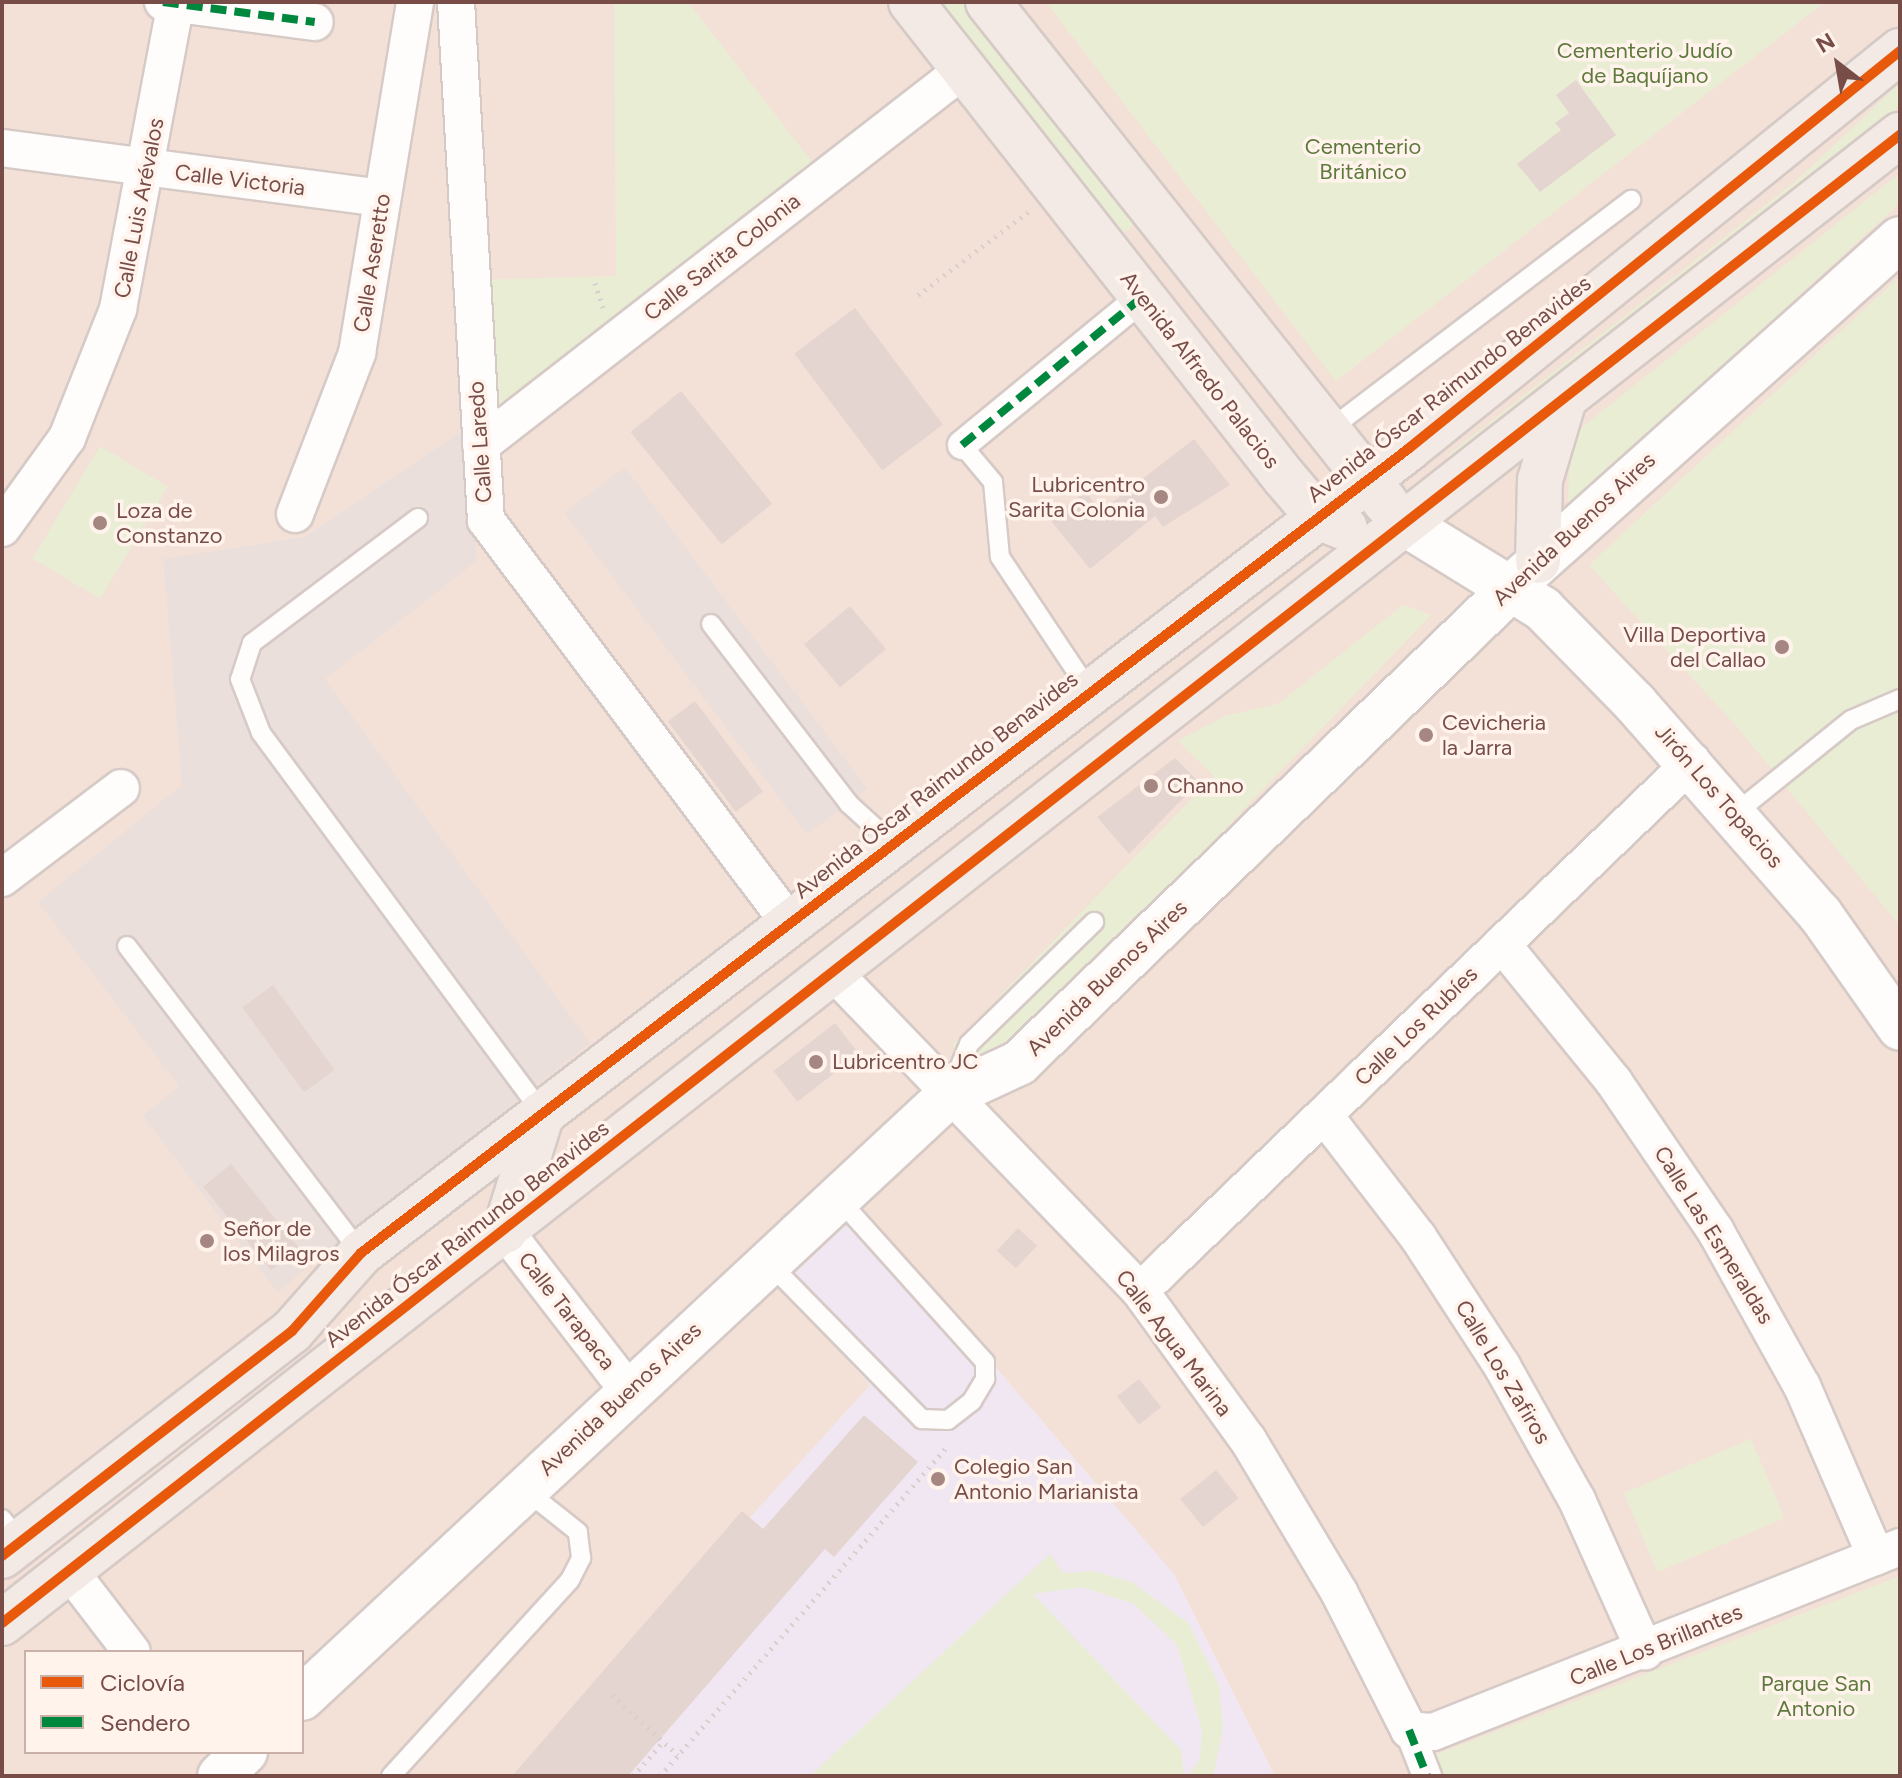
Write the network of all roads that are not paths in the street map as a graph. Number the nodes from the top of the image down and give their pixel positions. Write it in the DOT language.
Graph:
graph roads {
  1 [pos="415,2"];
  2 [pos="456,2"];
  3 [pos="911,2"];
  4 [pos="988,2"];
  5 [pos="172,3"];
  6 [pos="315,22"];
  7 [pos="1900,51"];
  8 [pos="963,70"];
  9 [pos="1900,135"];
  10 [pos="2,148"];
  11 [pos="148,169"];
  12 [pos="382,198"];
  13 [pos="1631,200"];
  14 [pos="1900,239"];
  15 [pos="1178,240"];
  16 [pos="1135,288"];
  17 [pos="1563,403"];
  18 [pos="1326,432"];
  19 [pos="481,445"];
  20 [pos="962,445"];
  21 [pos="1364,481"];
  22 [pos="295,514"];
  23 [pos="1318,517"];
  24 [pos="418,518"];
  25 [pos="2,528"];
  26 [pos="1395,534"];
  27 [pos="1525,574"];
  28 [pos="711,624"];
  29 [pos="1090,692"];
  30 [pos="1900,699"];
  31 [pos="1692,762"];
  32 [pos="121,788"];
  33 [pos="1737,812"];
  34 [pos="894,845"];
  35 [pos="2,878"];
  36 [pos="1094,922"];
  37 [pos="790,924"];
  38 [pos="1502,944"];
  39 [pos="127,946"];
  40 [pos="835,974"];
  41 [pos="1900,1028"];
  42 [pos="948,1096"];
  43 [pos="551,1107"];
  44 [pos="1324,1115"];
  45 [pos="601,1156"];
  46 [pos="837,1197"];
  47 [pos="505,1231"];
  48 [pos="361,1253"];
  49 [pos="768,1262"];
  50 [pos="1140,1291"];
  51 [pos="628,1390"];
  52 [pos="523,1489"];
  53 [pos="8,1539"];
  54 [pos="1888,1552"];
  55 [pos="69,1570"];
  56 [pos="2,1623"];
  57 [pos="130,1650"];
  58 [pos="1645,1651"];
  59 [pos="304,1696"];
  60 [pos="1409,1730"];
  61 [pos="391,1776"];
  62 [pos="1427,1776"];
  1 -- 12 [label="street, Calle Aseretto"];
  2 -- 19 [label="street, Calle Laredo"];
  3 -- 8 [label="main road, Avenida Alfredo Palacios"];
  4 -- 15 [label="main road, Avenida Alfredo Palacios"];
  5 -- 6 [label="street"];
  5 -- 11 [label="street, Calle Luis Arévalos"];
  7 -- 21 [label="main road, Avenida Óscar Raimundo Benavides"];
  8 -- 16 [label="main road, Avenida Alfredo Palacios"];
  8 -- 19 [label="street, Calle Sarita Colonia"];
  9 -- 17 [label="main road, Avenida Óscar Raimundo Benavides"];
  10 -- 11 [label="street, Calle Victoria"];
  11 -- 12 [label="street, Calle Victoria"];
  11 -- 25 [label="street, Calle Luis Arévalos"];
  12 -- 22 [label="street, Calle Aseretto"];
  13 -- 18 [label="lane"];
  14 -- 27 [label="main road, Avenida Buenos Aires"];
  15 -- 16 [label="main road"];
  15 -- 18 [label="main road, Avenida Alfredo Palacios"];
  16 -- 20 [label="street"];
  16 -- 23 [label="main road, Avenida Alfredo Palacios"];
  17 -- 26 [label="main road, Avenida Óscar Raimundo Benavides"];
  17 -- 27 [label="main road"];
  18 -- 21 [label="main road, Avenida Alfredo Palacios"];
  19 -- 37 [label="street, Calle Laredo"];
  20 -- 29 [label="lane"];
  21 -- 23 [label="main road, Avenida Óscar Raimundo Benavides"];
  21 -- 26 [label="main road, Avenida Alfredo Palacios"];
  23 -- 26 [label="main road, Avenida Alfredo Palacios"];
  23 -- 29 [label="main road, Avenida Óscar Raimundo Benavides"];
  24 -- 43 [label="lane"];
  26 -- 27 [label="main road, Avenida Alfredo Palacios"];
  26 -- 40 [label="main road, Avenida Óscar Raimundo Benavides"];
  27 -- 31 [label="main road, Jirón Los Topacios"];
  27 -- 42 [label="main road, Avenida Buenos Aires"];
  28 -- 34 [label="lane"];
  29 -- 34 [label="main road, Avenida Óscar Raimundo Benavides"];
  30 -- 33 [label="lane"];
  31 -- 33 [label="main road, Jirón Los Topacios"];
  31 -- 38 [label="street, Calle Los Rubíes"];
  32 -- 35 [label="street"];
  33 -- 41 [label="main road, Jirón Los Topacios"];
  34 -- 37 [label="main road, Avenida Óscar Raimundo Benavides"];
  36 -- 42 [label="lane"];
  37 -- 43 [label="main road, Avenida Óscar Raimundo Benavides"];
  38 -- 44 [label="street, Calle Los Rubíes"];
  38 -- 54 [label="street, Calle Las Esmeraldas"];
  39 -- 48 [label="lane"];
  40 -- 42 [label="street, Calle Agua Marina"];
  40 -- 45 [label="main road, Avenida Óscar Raimundo Benavides"];
  42 -- 46 [label="main road, Avenida Buenos Aires"];
  42 -- 50 [label="street, Calle Agua Marina"];
  43 -- 45 [label="main road"];
  43 -- 47 [label="main road"];
  43 -- 48 [label="main road, Avenida Óscar Raimundo Benavides"];
  44 -- 50 [label="street, Calle Los Rubíes"];
  44 -- 58 [label="street, Calle Los Zafiros"];
  45 -- 47 [label="main road, Avenida Óscar Raimundo Benavides"];
  46 -- 49 [label="main road, Avenida Buenos Aires"];
  46 -- 49 [label="lane"];
  47 -- 51 [label="street, Calle Tarapaca"];
  47 -- 55 [label="main road, Avenida Óscar Raimundo Benavides"];
  48 -- 53 [label="main road, Avenida Óscar Raimundo Benavides"];
  49 -- 51 [label="main road, Avenida Buenos Aires"];
  50 -- 60 [label="street, Calle Agua Marina"];
  51 -- 52 [label="main road, Avenida Buenos Aires"];
  52 -- 59 [label="main road, Avenida Buenos Aires"];
  52 -- 61 [label="lane"];
  54 -- 58 [label="street, Calle Los Brillantes"];
  55 -- 56 [label="main road, Avenida Óscar Raimundo Benavides"];
  55 -- 57 [label="street"];
  58 -- 60 [label="street, Calle Los Brillantes"];
  60 -- 62 [label="street"];
}
